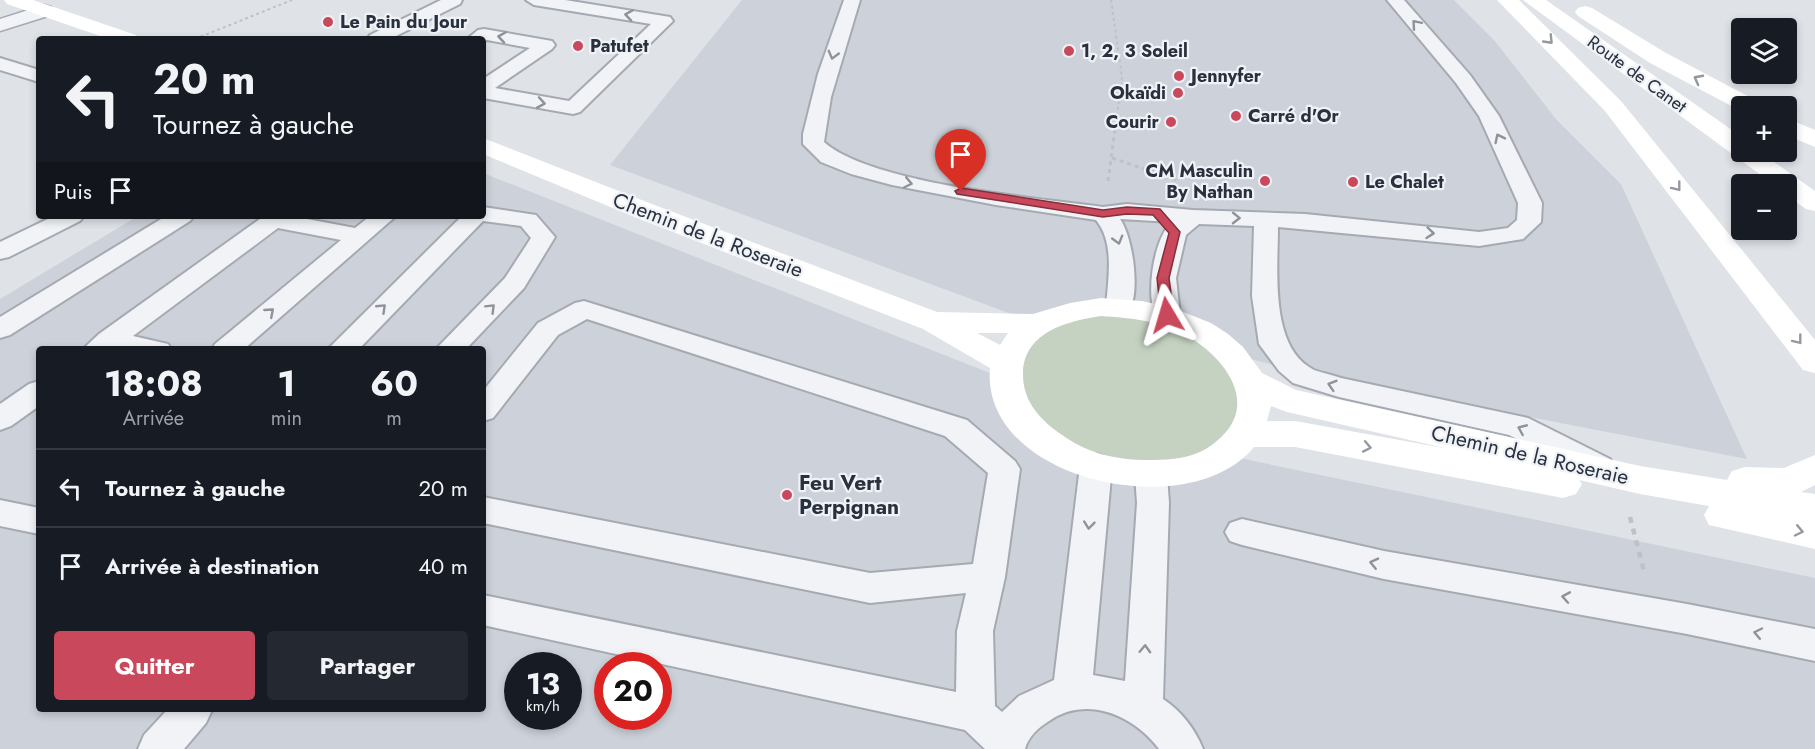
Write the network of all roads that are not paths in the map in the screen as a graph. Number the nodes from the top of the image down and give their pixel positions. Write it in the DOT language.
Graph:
graph roads {
  1 [pos="14,0"];
  2 [pos="454,0"];
  3 [pos="534,0"];
  4 [pos="852,0"];
  5 [pos="1395,0"];
  6 [pos="1507,0"];
  7 [pos="1533,0"];
  8 [pos="1549,0"];
  9 [pos="1566,0"];
  10 [pos="44,11"];
  11 [pos="0,25"];
  12 [pos="120,36"];
  13 [pos="382,36"];
  14 [pos="480,36"];
  15 [pos="0,64"];
  16 [pos="36,74"];
  17 [pos="486,88"];
  18 [pos="486,91"];
  19 [pos="1731,97"];
  20 [pos="1731,126"];
  21 [pos="1797,131"];
  22 [pos="1815,140"];
  23 [pos="1731,141"];
  24 [pos="486,146"];
  25 [pos="1759,162"];
  26 [pos="1782,162"];
  27 [pos="1815,185"];
  28 [pos="1815,203"];
  29 [pos="486,214"];
  30 [pos="1103,214"];
  31 [pos="66,219"];
  32 [pos="177,219"];
  33 [pos="275,219"];
  34 [pos="281,219"];
  35 [pos="380,219"];
  36 [pos="472,219"];
  37 [pos="1266,219"];
  38 [pos="1184,225"];
  39 [pos="360,236"];
  40 [pos="0,252"];
  41 [pos="1119,307"];
  42 [pos="1167,315"];
  43 [pos="934,322"];
  44 [pos="1038,324"];
  45 [pos="0,329"];
  46 [pos="103,345"];
  47 [pos="230,346"];
  48 [pos="345,346"];
  49 [pos="453,346"];
  50 [pos="1815,362"];
  51 [pos="1006,363"];
  52 [pos="1251,381"];
  53 [pos="36,393"];
  54 [pos="486,407"];
  55 [pos="0,419"];
  56 [pos="1246,434"];
  57 [pos="1096,466"];
  58 [pos="1815,468"];
  59 [pos="1152,475"];
  60 [pos="1627,488"];
  61 [pos="1815,509"];
  62 [pos="486,511"];
  63 [pos="0,513"];
  64 [pos="36,520"];
  65 [pos="1242,532"];
  66 [pos="1815,534"];
  67 [pos="988,577"];
  68 [pos="486,611"];
  69 [pos="1815,645"];
  70 [pos="1072,691"];
  71 [pos="1143,708"];
  72 [pos="190,712"];
  73 [pos="975,714"];
  74 [pos="1005,745"];
  75 [pos="158,749"];
  76 [pos="1183,749"];
  1 -- 10 [label="street"];
  2 -- 13 [label="lane"];
  18 -- 3 [label="lane, one-way"];
  4 -- 30 [label="lane, one-way"];
  37 -- 5 [label="lane, one-way"];
  6 -- 50 [label="street, one-way"];
  7 -- 23 [label="street, Route de Canet"];
  8 -- 20 [label="street, Route de Canet"];
  19 -- 9 [label="street, one-way"];
  10 -- 11 [label="street"];
  10 -- 12 [label="street"];
  17 -- 14 [label="lane, one-way"];
  15 -- 16 [label="lane"];
  21 -- 22 [label="street"];
  24 -- 43 [label="street, Chemin de la Roseraie"];
  25 -- 28 [label="street, Route de Canet"];
  26 -- 27 [label="street"];
  49 -- 29 [label="lane, one-way"];
  30 -- 38 [label="lane"];
  30 -- 41 [label="lane, one-way"];
  31 -- 40 [label="lane"];
  32 -- 45 [label="lane"];
  33 -- 46 [label="lane"];
  34 -- 39 [label="lane"];
  35 -- 39 [label="lane"];
  48 -- 36 [label="lane, one-way"];
  38 -- 37 [label="lane, one-way"];
  60 -- 37 [label="lane, one-way"];
  38 -- 42 [label="lane"];
  47 -- 39 [label="lane, one-way"];
  41 -- 42 [label="street"];
  41 -- 44 [label="street"];
  42 -- 52 [label="street"];
  43 -- 44 [label="street, Chemin de la Roseraie"];
  43 -- 51 [label="street, Chemin de la Roseraie"];
  44 -- 51 [label="street"];
  51 -- 57 [label="street"];
  52 -- 56 [label="street"];
  52 -- 60 [label="street, Chemin de la Roseraie"];
  53 -- 55 [label="lane"];
  54 -- 67 [label="lane"];
  56 -- 59 [label="street"];
  56 -- 66 [label="street, Chemin de la Roseraie, one-way"];
  57 -- 59 [label="street"];
  57 -- 70 [label="lane, one-way"];
  58 -- 60 [label="street"];
  71 -- 59 [label="lane, one-way"];
  60 -- 61 [label="street, Chemin de la Roseraie"];
  62 -- 67 [label="lane"];
  63 -- 64 [label="lane"];
  69 -- 65 [label="lane, one-way"];
  67 -- 73 [label="lane"];
  68 -- 73 [label="lane"];
  70 -- 71 [label="lane"];
  70 -- 74 [label="lane"];
  71 -- 76 [label="lane"];
  72 -- 75 [label="lane"];
  73 -- 74 [label="lane"];
}
